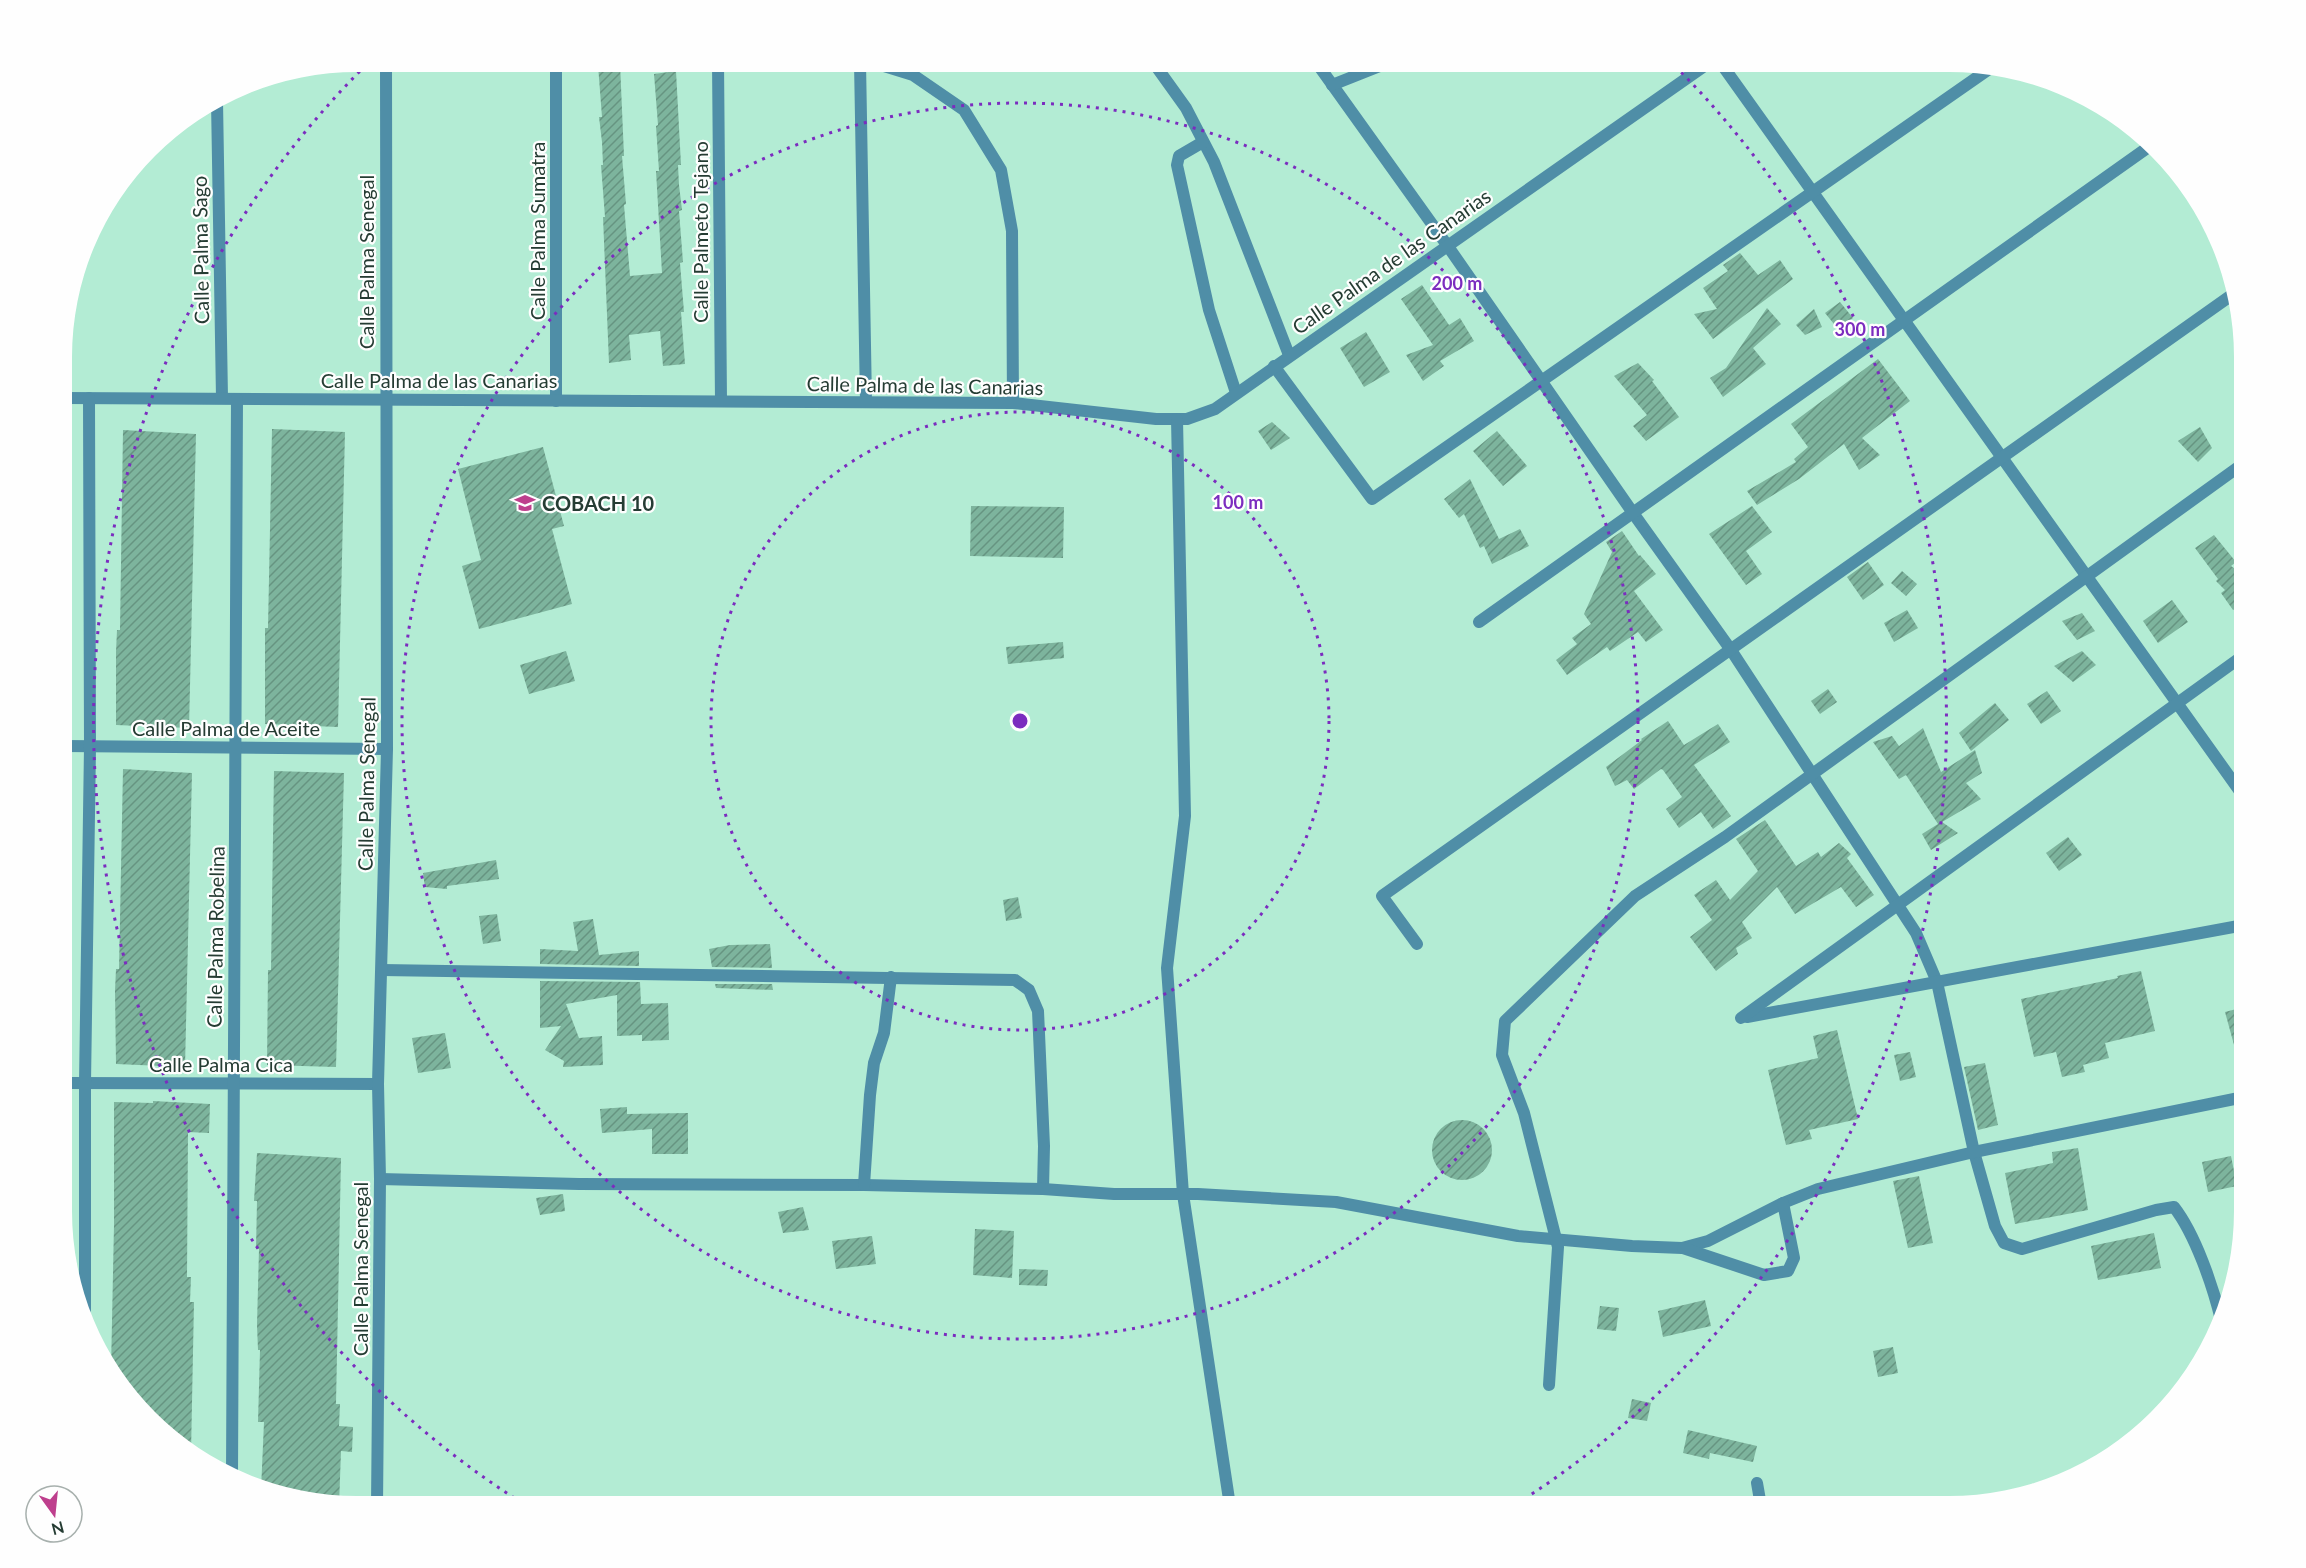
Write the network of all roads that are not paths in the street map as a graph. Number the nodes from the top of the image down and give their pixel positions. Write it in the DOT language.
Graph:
graph roads {
  1 [pos="388,72"];
  2 [pos="556,72"];
  3 [pos="718,72"];
  4 [pos="860,72"];
  5 [pos="903,72"];
  6 [pos="1160,72"];
  7 [pos="1323,72"];
  8 [pos="1365,72"];
  9 [pos="1695,72"];
  10 [pos="1727,72"];
  11 [pos="1982,74"];
  12 [pos="1332,85"];
  13 [pos="217,108"];
  14 [pos="1203,141"];
  15 [pos="2145,150"];
  16 [pos="1812,192"];
  17 [pos="1448,245"];
  18 [pos="2228,298"];
  19 [pos="1904,321"];
  20 [pos="1289,355"];
  21 [pos="1274,366"];
  22 [pos="1540,382"];
  23 [pos="1236,393"];
  24 [pos="72,398"];
  25 [pos="89,398"];
  26 [pos="222,399"];
  27 [pos="237,399"];
  28 [pos="385,400"];
  29 [pos="556,401"];
  30 [pos="721,401"];
  31 [pos="866,402"];
  32 [pos="1013,403"];
  33 [pos="1177,419"];
  34 [pos="2002,457"];
  35 [pos="2234,471"];
  36 [pos="1633,513"];
  37 [pos="2087,577"];
  38 [pos="1479,622"];
  39 [pos="1731,650"];
  40 [pos="2234,662"];
  41 [pos="2177,703"];
  42 [pos="72,746"];
  43 [pos="90,747"];
  44 [pos="237,748"];
  45 [pos="387,749"];
  46 [pos="1812,774"];
  47 [pos="2234,782"];
  48 [pos="1899,904"];
  49 [pos="2234,927"];
  50 [pos="1417,945"];
  51 [pos="382,970"];
  52 [pos="891,977"];
  53 [pos="1937,982"];
  54 [pos="72,1083"];
  55 [pos="85,1083"];
  56 [pos="233,1084"];
  57 [pos="378,1084"];
  58 [pos="2234,1099"];
  59 [pos="1974,1152"];
  60 [pos="380,1179"];
  61 [pos="864,1185"];
  62 [pos="1043,1190"];
  63 [pos="1183,1194"];
  64 [pos="1783,1203"];
  65 [pos="1556,1239"];
  66 [pos="1682,1248"];
  67 [pos="85,1296"];
  68 [pos="2218,1306"];
  69 [pos="1549,1385"];
  70 [pos="232,1467"];
  71 [pos="1758,1483"];
  72 [pos="377,1496"];
  73 [pos="1228,1496"];
  74 [pos="1760,1496"];
  1 -- 28 [label="street, Calle Palma Senegal"];
  2 -- 29 [label="street, Calle Palma Sumatra"];
  3 -- 30 [label="street, Calle Palmeto Tejano"];
  4 -- 31 [label="street"];
  5 -- 32 [label="street"];
  6 -- 14 [label="street"];
  7 -- 12 [label="street"];
  8 -- 12 [label="street"];
  9 -- 17 [label="street, Calle Palma de las Canarias"];
  10 -- 16 [label="street"];
  11 -- 16 [label="street"];
  12 -- 17 [label="street"];
  13 -- 26 [label="street, Calle Palma Sago"];
  14 -- 20 [label="street"];
  14 -- 23 [label="street"];
  15 -- 19 [label="street"];
  16 -- 19 [label="street"];
  16 -- 22 [label="street"];
  17 -- 20 [label="street, Calle Palma de las Canarias"];
  17 -- 22 [label="street"];
  18 -- 34 [label="street"];
  19 -- 34 [label="street"];
  19 -- 36 [label="street"];
  20 -- 21 [label="street, Calle Palma de las Canarias"];
  21 -- 22 [label="street"];
  21 -- 23 [label="street, Calle Palma de las Canarias"];
  22 -- 36 [label="street"];
  23 -- 33 [label="street, Calle Palma de las Canarias"];
  24 -- 25 [label="street, Calle Palma de las Canarias"];
  25 -- 26 [label="street, Calle Palma de las Canarias"];
  25 -- 43 [label="street"];
  26 -- 27 [label="street, Calle Palma de las Canarias"];
  27 -- 28 [label="street, Calle Palma de las Canarias"];
  27 -- 44 [label="street, Calle Palma Robelina"];
  28 -- 29 [label="street, Calle Palma de las Canarias"];
  28 -- 45 [label="street, Calle Palma Senegal"];
  29 -- 30 [label="street, Calle Palma de las Canarias"];
  30 -- 31 [label="street, Calle Palma de las Canarias"];
  31 -- 32 [label="street, Calle Palma de las Canarias"];
  32 -- 33 [label="street, Calle Palma de las Canarias"];
  33 -- 63 [label="street"];
  34 -- 37 [label="street"];
  34 -- 39 [label="street"];
  35 -- 37 [label="street"];
  36 -- 38 [label="street"];
  36 -- 39 [label="street"];
  37 -- 41 [label="street"];
  37 -- 46 [label="street"];
  39 -- 46 [label="street"];
  39 -- 50 [label="street"];
  40 -- 41 [label="street"];
  41 -- 47 [label="street"];
  41 -- 48 [label="street"];
  42 -- 43 [label="street, Calle Palma de Aceite"];
  43 -- 44 [label="street, Calle Palma de Aceite"];
  43 -- 55 [label="street"];
  44 -- 45 [label="street, Calle Palma de Aceite"];
  44 -- 56 [label="street, Calle Palma Robelina"];
  45 -- 51 [label="street, Calle Palma Senegal"];
  46 -- 48 [label="street"];
  46 -- 65 [label="street"];
  48 -- 53 [label="street"];
  48 -- 53 [label="street"];
  49 -- 53 [label="street"];
  51 -- 52 [label="street"];
  51 -- 57 [label="street, Calle Palma Senegal"];
  52 -- 61 [label="street"];
  52 -- 62 [label="street"];
  53 -- 59 [label="street"];
  54 -- 55 [label="street, Calle Palma Cica"];
  55 -- 56 [label="street, Calle Palma Cica"];
  55 -- 67 [label="street"];
  56 -- 57 [label="street, Calle Palma Cica"];
  56 -- 70 [label="street, Calle Palma Robelina"];
  57 -- 60 [label="street, Calle Palma Senegal"];
  58 -- 59 [label="street"];
  59 -- 64 [label="street"];
  59 -- 68 [label="street"];
  60 -- 61 [label="street"];
  60 -- 72 [label="street, Calle Palma Senegal"];
  61 -- 62 [label="street"];
  62 -- 63 [label="street"];
  63 -- 65 [label="street"];
  63 -- 73 [label="street"];
  64 -- 66 [label="street"];
  64 -- 66 [label="street"];
  65 -- 66 [label="street"];
  65 -- 69 [label="street"];
  71 -- 74 [label="street"];
}
